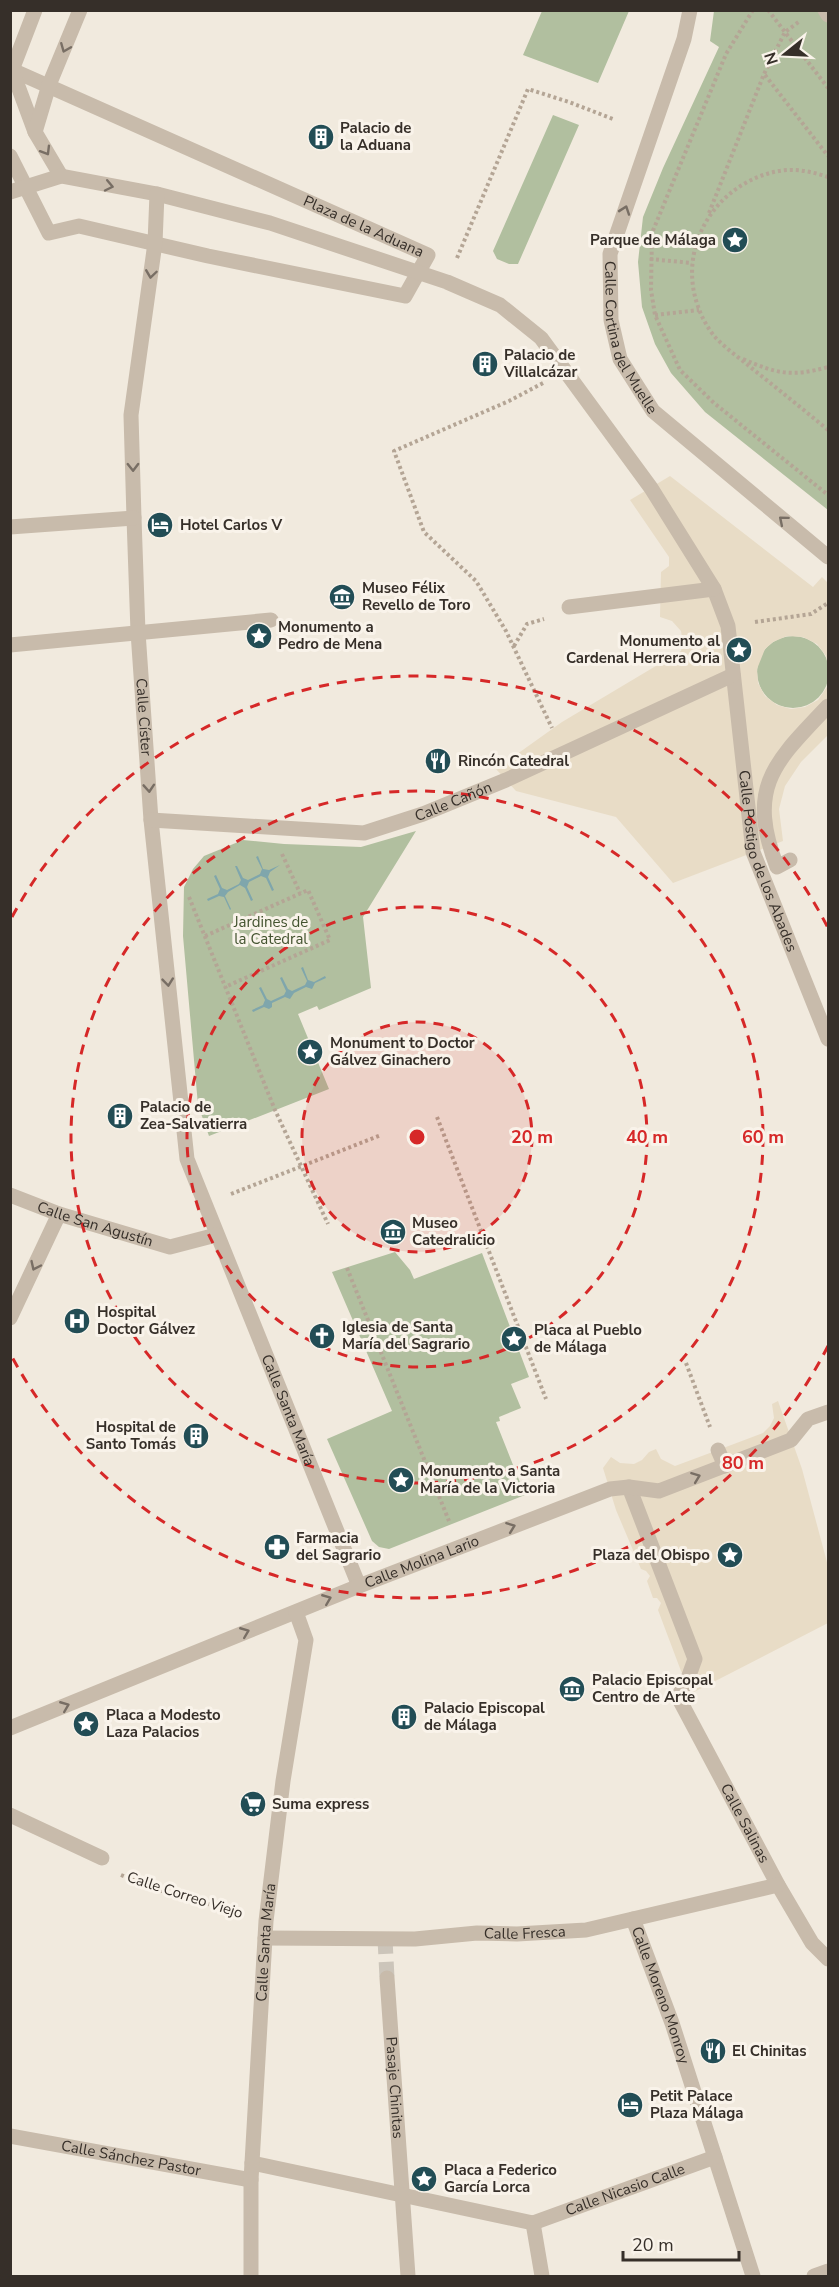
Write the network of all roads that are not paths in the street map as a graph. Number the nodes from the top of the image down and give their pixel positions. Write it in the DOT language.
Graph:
graph roads {
  1 [pos="35,10"];
  2 [pos="80,10"];
  3 [pos="690,10"];
  4 [pos="825,10"];
  5 [pos="828,15"];
  6 [pos="11,70"];
  7 [pos="49,85"];
  8 [pos="35,132"];
  9 [pos="10,156"];
  10 [pos="61,176"];
  11 [pos="26,187"];
  12 [pos="10,192"];
  13 [pos="156,194"];
  14 [pos="155,243"];
  15 [pos="418,273"];
  16 [pos="134,518"];
  17 [pos="10,527"];
  18 [pos="828,557"];
  19 [pos="714,589"];
  20 [pos="569,607"];
  21 [pos="271,620"];
  22 [pos="138,632"];
  23 [pos="10,645"];
  24 [pos="733,675"];
  25 [pos="828,706"];
  26 [pos="151,820"];
  27 [pos="790,860"];
  28 [pos="828,1039"];
  29 [pos="10,1195"];
  30 [pos="59,1214"];
  31 [pos="216,1235"];
  32 [pos="10,1318"];
  33 [pos="828,1412"];
  34 [pos="718,1450"];
  35 [pos="725,1466"];
  36 [pos="629,1486"];
  37 [pos="359,1586"];
  38 [pos="296,1612"];
  39 [pos="10,1728"];
  40 [pos="10,1815"];
  41 [pos="102,1858"];
  42 [pos="778,1885"];
  43 [pos="633,1919"];
  44 [pos="265,1938"];
  45 [pos="828,1959"];
  46 [pos="387,1977"];
  47 [pos="10,2136"];
  48 [pos="715,2157"];
  49 [pos="252,2163"];
  50 [pos="251,2180"];
  51 [pos="402,2197"];
  52 [pos="533,2223"];
  53 [pos="828,2271"];
  54 [pos="251,2277"];
  55 [pos="408,2277"];
  56 [pos="542,2277"];
  57 [pos="753,2277"];
  58 [pos="814,2277"];
  1 -- 6 [label="street"];
  2 -- 7 [label="street, one-way"];
  18 -- 3 [label="street, Calle Cortina del Muelle, one-way"];
  4 -- 5 [label="street"];
  6 -- 7 [label="street, Plaza de la Aduana"];
  6 -- 8 [label="street"];
  7 -- 8 [label="street"];
  7 -- 15 [label="street, Plaza de la Aduana"];
  8 -- 10 [label="street, one-way"];
  9 -- 11 [label="street, Plaza de la Aduana"];
  10 -- 11 [label="street"];
  10 -- 13 [label="street, one-way"];
  11 -- 12 [label="street"];
  11 -- 14 [label="street, Plaza de la Aduana"];
  13 -- 14 [label="street, Calle Císter"];
  13 -- 15 [label="street"];
  14 -- 15 [label="street, Plaza de la Aduana"];
  14 -- 16 [label="street, Calle Císter, one-way"];
  15 -- 19 [label="street"];
  16 -- 17 [label="street"];
  16 -- 22 [label="street, Calle Císter"];
  19 -- 20 [label="street"];
  19 -- 24 [label="street"];
  21 -- 22 [label="street"];
  22 -- 23 [label="street"];
  22 -- 26 [label="street, Calle Císter, one-way"];
  24 -- 26 [label="street, Calle Cañón"];
  24 -- 28 [label="street, Calle Postigo de los Abades"];
  25 -- 27 [label="street"];
  26 -- 31 [label="street, Calle Císter, one-way"];
  29 -- 30 [label="street, Calle San Agustín"];
  30 -- 31 [label="street, Calle San Agustín"];
  30 -- 32 [label="street, one-way"];
  31 -- 37 [label="street, Calle Santa María"];
  33 -- 35 [label="street, Calle Molina Lario"];
  34 -- 35 [label="street"];
  36 -- 35 [label="street, Calle Molina Lario, one-way"];
  37 -- 36 [label="street, Calle Molina Lario, one-way"];
  36 -- 42 [label="street, Calle Salinas"];
  38 -- 37 [label="street, Calle Molina Lario, one-way"];
  39 -- 38 [label="street, Calle Molina Lario, one-way"];
  38 -- 44 [label="street, Calle Santa María"];
  40 -- 41 [label="street"];
  42 -- 43 [label="street, Calle Fresca"];
  42 -- 45 [label="street, Calle Salinas"];
  43 -- 44 [label="street, Calle Fresca"];
  43 -- 48 [label="street, Calle Moreno Monroy"];
  44 -- 49 [label="street, Calle Santa María"];
  46 -- 51 [label="street, Pasaje Chinitas"];
  47 -- 50 [label="street, Calle Sánchez Pastor"];
  48 -- 52 [label="street, Calle Nicasio Calle"];
  48 -- 57 [label="street, Calle Moreno Monroy"];
  49 -- 50 [label="street, Calle Santa María"];
  49 -- 51 [label="street"];
  50 -- 54 [label="street, Calle Santa María"];
  51 -- 52 [label="street"];
  51 -- 55 [label="street, Pasaje Chinitas"];
  52 -- 56 [label="street"];
  53 -- 58 [label="street"];
}
